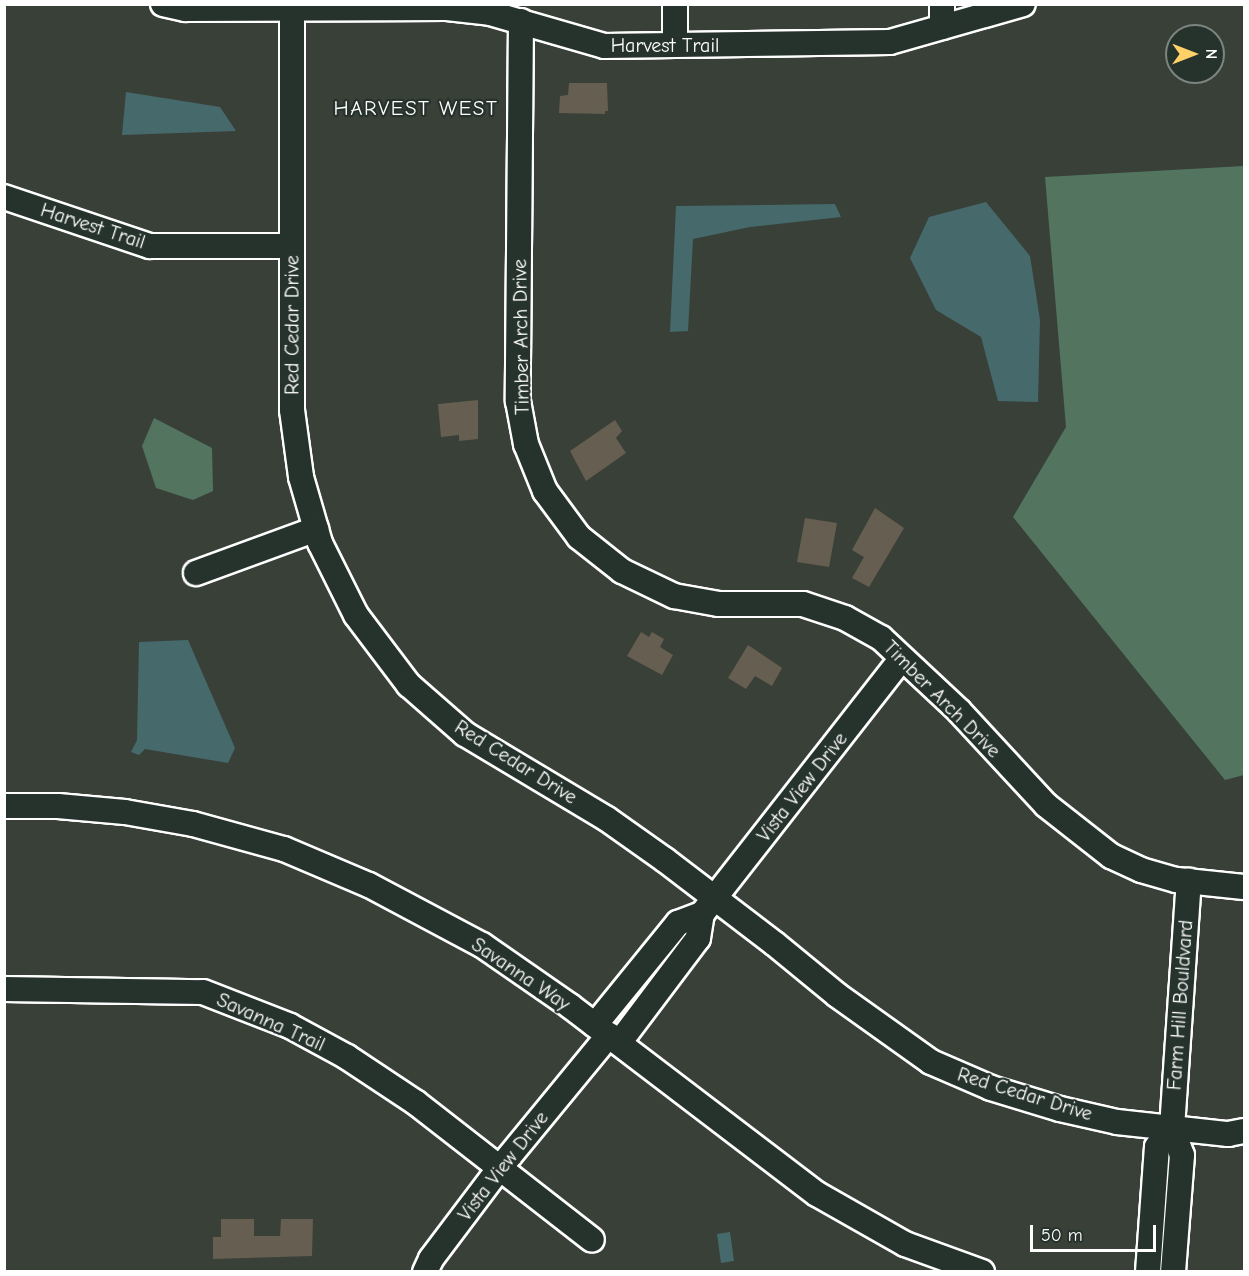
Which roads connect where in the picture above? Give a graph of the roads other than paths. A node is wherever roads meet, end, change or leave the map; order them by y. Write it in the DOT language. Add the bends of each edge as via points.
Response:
graph roads {
  1 [pos="163,4"];
  2 [pos="675,4"];
  3 [pos="1023,4"];
  4 [pos="292,10"];
  5 [pos="942,16"];
  6 [pos="521,21"];
  7 [pos="675,45"];
  8 [pos="4,196"];
  9 [pos="292,246"];
  10 [pos="316,529"];
  11 [pos="196,573"];
  12 [pos="901,659"];
  13 [pos="4,806"];
  14 [pos="1189,881"];
  15 [pos="1245,887"];
  16 [pos="709,905"];
  17 [pos="4,989"];
  18 [pos="608,1034"];
  19 [pos="1172,1128"];
  20 [pos="1245,1131"];
  21 [pos="498,1170"];
  22 [pos="592,1240"];
  23 [pos="425,1272"];
  24 [pos="982,1272"];
  25 [pos="1148,1272"];
  26 [pos="1173,1272"];
  1 -- 4 [label="street, Harvest Trail" via="185,9"];
  2 -- 7 [label="street"];
  3 -- 5 [label="street, Harvest Trail"];
  4 -- 6 [label="street, Harvest Trail" via="447,8"];
  4 -- 9 [label="street, Red Cedar Drive"];
  5 -- 7 [label="street, Harvest Trail" via="890,42"];
  6 -- 7 [label="street, Harvest Trail" via="604,46"];
  6 -- 12 [label="street, Timber Arch Drive" via="518,402 526,444 545,491 579,537 622,571 674,596 720,604 803,604 845,618 881,638"];
  8 -- 9 [label="street, Harvest Trail" via="150,246"];
  9 -- 10 [label="street, Red Cedar Drive" via="292,410 301,477"];
  10 -- 11 [label="street"];
  10 -- 16 [label="street, Red Cedar Drive" via="356,615 409,685 465,734 607,819"];
  12 -- 14 [label="street, Timber Arch Drive" via="958,711 1063,819 1128,865"];
  12 -- 16 [label="street, Vista View Drive"];
  13 -- 18 [label="street, Savanna Way" via="125,812 194,824 284,849 369,885 482,945"];
  14 -- 15 [label="street, Timber Arch Drive"];
  14 -- 19 [label="street, Farm Hill Bouldvard"];
  16 -- 18 [label="street, Vista View Drive" via="678,924"];
  16 -- 19 [label="street, Red Cedar Drive" via="912,1051 958,1075 1060,1109 1117,1122"];
  17 -- 21 [label="street, Savanna Trail" via="203,992 238,1004 347,1057 414,1102"];
  18 -- 21 [label="street, Vista View Drive"];
  18 -- 24 [label="street, Savanna Way" via="817,1194 905,1244"];
  19 -- 20 [label="street, Red Cedar Drive" via="1228,1134"];
  19 -- 25 [label="street, Farm Hill Bouldvard" via="1157,1147"];
  19 -- 26 [label="street, Farm Hill Bouldvard" via="1182,1155"];
  21 -- 22 [label="street, Savanna Trail"];
  21 -- 23 [label="street, Vista View Drive" via="431,1258"];
}
